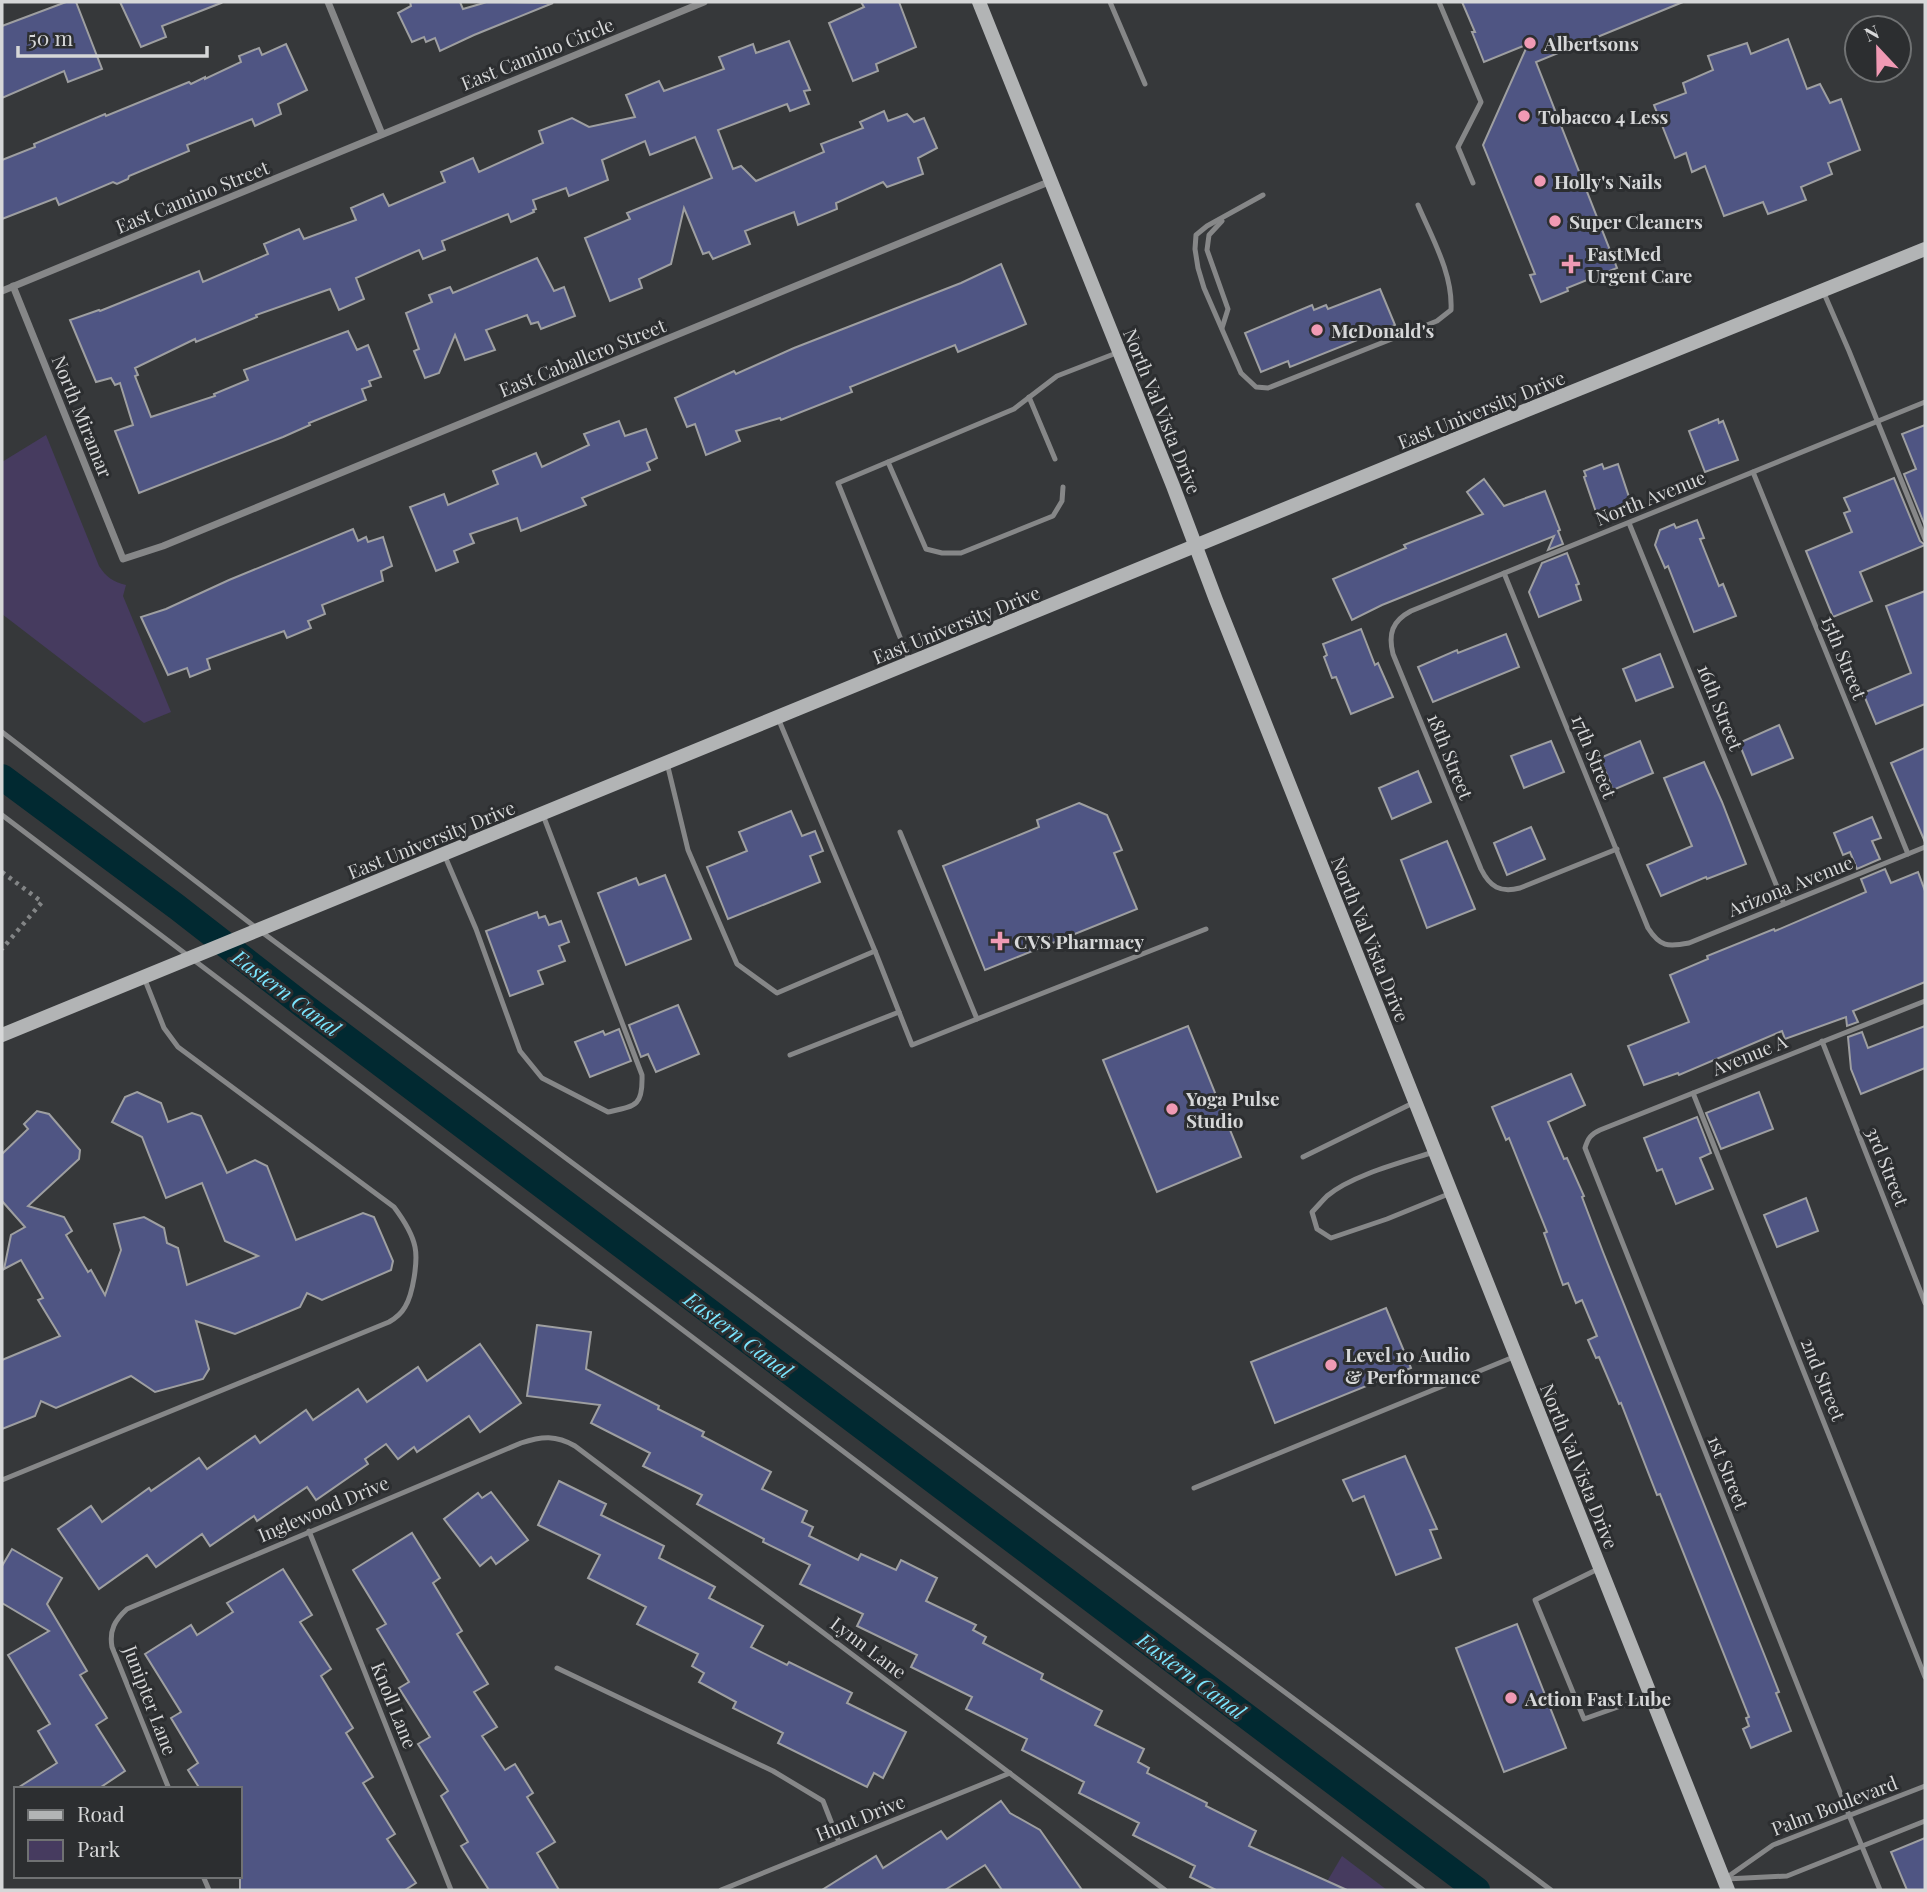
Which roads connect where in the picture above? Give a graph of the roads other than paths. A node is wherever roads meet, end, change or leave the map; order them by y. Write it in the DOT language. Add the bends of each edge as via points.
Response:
graph roads {
  1 [pos="328,2"];
  2 [pos="704,2"];
  3 [pos="979,2"];
  4 [pos="1110,2"];
  5 [pos="1439,2"];
  6 [pos="1145,84"];
  7 [pos="382,134"];
  8 [pos="1051,181"];
  9 [pos="1473,183"];
  10 [pos="1263,194"];
  11 [pos="1418,205"];
  12 [pos="1226,216"];
  13 [pos="1925,249"];
  14 [pos="13,286"];
  15 [pos="2,290"];
  16 [pos="1823,291"];
  17 [pos="1222,328"];
  18 [pos="1119,352"];
  19 [pos="1029,397"];
  20 [pos="1925,402"];
  21 [pos="1877,421"];
  22 [pos="1055,459"];
  23 [pos="888,462"];
  24 [pos="1753,472"];
  25 [pos="1063,487"];
  26 [pos="1629,523"];
  27 [pos="1925,539"];
  28 [pos="1196,546"];
  29 [pos="123,559"];
  30 [pos="1504,573"];
  31 [pos="1392,629"];
  32 [pos="911,662"];
  33 [pos="778,718"];
  34 [pos="2,732"];
  35 [pos="667,763"];
  36 [pos="543,814"];
  37 [pos="2,815"];
  38 [pos="900,832"];
  39 [pos="1925,846"];
  40 [pos="1617,849"];
  41 [pos="444,854"];
  42 [pos="1908,854"];
  43 [pos="1784,904"];
  44 [pos="1206,929"];
  45 [pos="256,931"];
  46 [pos="1664,945"];
  47 [pos="875,951"];
  48 [pos="194,957"];
  49 [pos="144,977"];
  50 [pos="1925,1001"];
  51 [pos="899,1012"];
  52 [pos="977,1019"];
  53 [pos="2,1035"];
  54 [pos="1822,1041"];
  55 [pos="790,1055"];
  56 [pos="1693,1093"];
  57 [pos="1415,1102"];
  58 [pos="1587,1140"];
  59 [pos="1435,1152"];
  60 [pos="1303,1157"];
  61 [pos="1451,1193"];
  62 [pos="1925,1303"];
  63 [pos="1516,1356"];
  64 [pos="550,1437"];
  65 [pos="2,1480"];
  66 [pos="1194,1488"];
  67 [pos="309,1531"];
  68 [pos="1600,1568"];
  69 [pos="115,1623"];
  70 [pos="557,1668"];
  71 [pos="1925,1677"];
  72 [pos="1650,1695"];
  73 [pos="1010,1773"];
  74 [pos="1925,1786"];
  75 [pos="168,1787"];
  76 [pos="1849,1815"];
  77 [pos="1925,1821"];
  78 [pos="839,1842"];
  79 [pos="1861,1847"];
  80 [pos="1725,1885"];
  81 [pos="451,1890"];
  82 [pos="721,1890"];
  83 [pos="1165,1890"];
  84 [pos="1423,1890"];
  85 [pos="1550,1890"];
  86 [pos="1880,1890"];
  1 -- 7 [label="street"];
  2 -- 7 [label="street, East Camino Circle"];
  3 -- 8 [label="main road, North Val Vista Drive"];
  4 -- 6 [label="lane"];
  5 -- 9 [label="lane" via="1481,102 1458,147"];
  7 -- 14 [label="street, East Camino Street"];
  8 -- 18 [label="main road, North Val Vista Drive"];
  8 -- 29 [label="street, East Caballero Street"];
  10 -- 12 [label="lane"];
  11 -- 17 [label="lane" via="1452,297 1451,310 1437,321 1268,388 1255,387 1241,373"];
  12 -- 17 [label="lane" via="1209,235 1207,250 1228,309"];
  12 -- 17 [label="lane" via="1196,235 1195,249 1204,288"];
  13 -- 16 [label="main road, East University Drive"];
  14 -- 15 [label="street"];
  14 -- 29 [label="street, North Miramar"];
  16 -- 21 [label="lane"];
  16 -- 28 [label="main road, East University Drive"];
  18 -- 19 [label="lane" via="1058,376"];
  18 -- 28 [label="main road, North Val Vista Drive"];
  19 -- 22 [label="lane"];
  19 -- 23 [label="lane" via="1014,408"];
  20 -- 21 [label="lane, North Avenue"];
  21 -- 24 [label="lane, North Avenue"];
  21 -- 27 [label="lane"];
  23 -- 25 [label="lane" via="926,549 942,553 961,553 1053,516 1062,501"];
  23 -- 32 [label="lane" via="838,483"];
  24 -- 26 [label="lane, North Avenue"];
  24 -- 42 [label="lane, 15th Street"];
  26 -- 30 [label="lane, North Avenue"];
  26 -- 43 [label="lane, 16th Street"];
  28 -- 32 [label="main road, East University Drive"];
  28 -- 57 [label="main road, North Val Vista Drive"];
  30 -- 31 [label="lane, North Avenue" via="1411,611"];
  30 -- 40 [label="lane, 17th Street"];
  31 -- 40 [label="lane, 18th Street" via="1393,654 1490,885 1504,890 1520,888"];
  32 -- 33 [label="main road, East University Drive"];
  33 -- 35 [label="main road, East University Drive"];
  33 -- 47 [label="lane"];
  34 -- 45 [label="lane"];
  35 -- 36 [label="main road, East University Drive"];
  35 -- 47 [label="lane" via="688,850 737,964 776,993"];
  36 -- 41 [label="main road, East University Drive"];
  36 -- 41 [label="lane" via="642,1075 640,1099 629,1107 608,1112 542,1077 520,1051"];
  37 -- 48 [label="lane"];
  38 -- 52 [label="lane"];
  39 -- 42 [label="lane, Arizona Avenue"];
  40 -- 46 [label="lane, 17th Street" via="1648,928"];
  41 -- 45 [label="main road, East University Drive"];
  42 -- 43 [label="lane, Arizona Avenue"];
  43 -- 46 [label="lane, Arizona Avenue" via="1689,943"];
  44 -- 52 [label="lane"];
  45 -- 48 [label="main road, East University Drive"];
  45 -- 85 [label="lane"];
  47 -- 51 [label="lane"];
  48 -- 49 [label="main road, East University Drive"];
  48 -- 84 [label="lane"];
  49 -- 53 [label="main road, East University Drive"];
  49 -- 65 [label="lane" via="164,1028 178,1047 394,1207 415,1245 411,1293 407,1306 389,1322"];
  50 -- 54 [label="lane, Avenue A"];
  51 -- 52 [label="lane" via="912,1045"];
  51 -- 55 [label="lane"];
  54 -- 56 [label="lane, Avenue A"];
  54 -- 62 [label="lane, 3rd Street"];
  56 -- 58 [label="lane, Avenue A" via="1601,1129"];
  56 -- 71 [label="lane, 2nd Street"];
  57 -- 59 [label="main road, North Val Vista Drive"];
  57 -- 60 [label="lane"];
  58 -- 76 [label="lane, 1st Street" via="1587,1156"];
  59 -- 61 [label="main road, North Val Vista Drive"];
  59 -- 61 [label="lane" via="1360,1178 1328,1195 1312,1212 1317,1229 1331,1238"];
  61 -- 63 [label="main road, North Val Vista Drive"];
  63 -- 66 [label="lane"];
  63 -- 68 [label="main road, North Val Vista Drive"];
  64 -- 67 [label="lane, Inglewood Drive" via="521,1443"];
  64 -- 73 [label="lane, Lynn Lane" via="575,1446"];
  67 -- 69 [label="lane, Inglewood Drive" via="135,1605"];
  67 -- 81 [label="lane, Knoll Lane"];
  68 -- 72 [label="main road, North Val Vista Drive"];
  68 -- 72 [label="lane" via="1535,1600 1584,1719"];
  69 -- 75 [label="lane, Junipter Lane" via="113,1647"];
  70 -- 78 [label="lane" via="773,1771 823,1801"];
  72 -- 80 [label="main road, North Val Vista Drive"];
  73 -- 78 [label="lane, Hunt Drive"];
  73 -- 83 [label="lane, Lynn Lane"];
  74 -- 76 [label="lane, Palm Boulevard"];
  76 -- 79 [label="lane, 1st Street"];
  76 -- 80 [label="lane, Palm Boulevard" via="1773,1845"];
  77 -- 79 [label="lane"];
  78 -- 82 [label="lane, Hunt Drive"];
  79 -- 80 [label="lane" via="1787,1876"];
  79 -- 86 [label="lane, 1st Street"];
}
